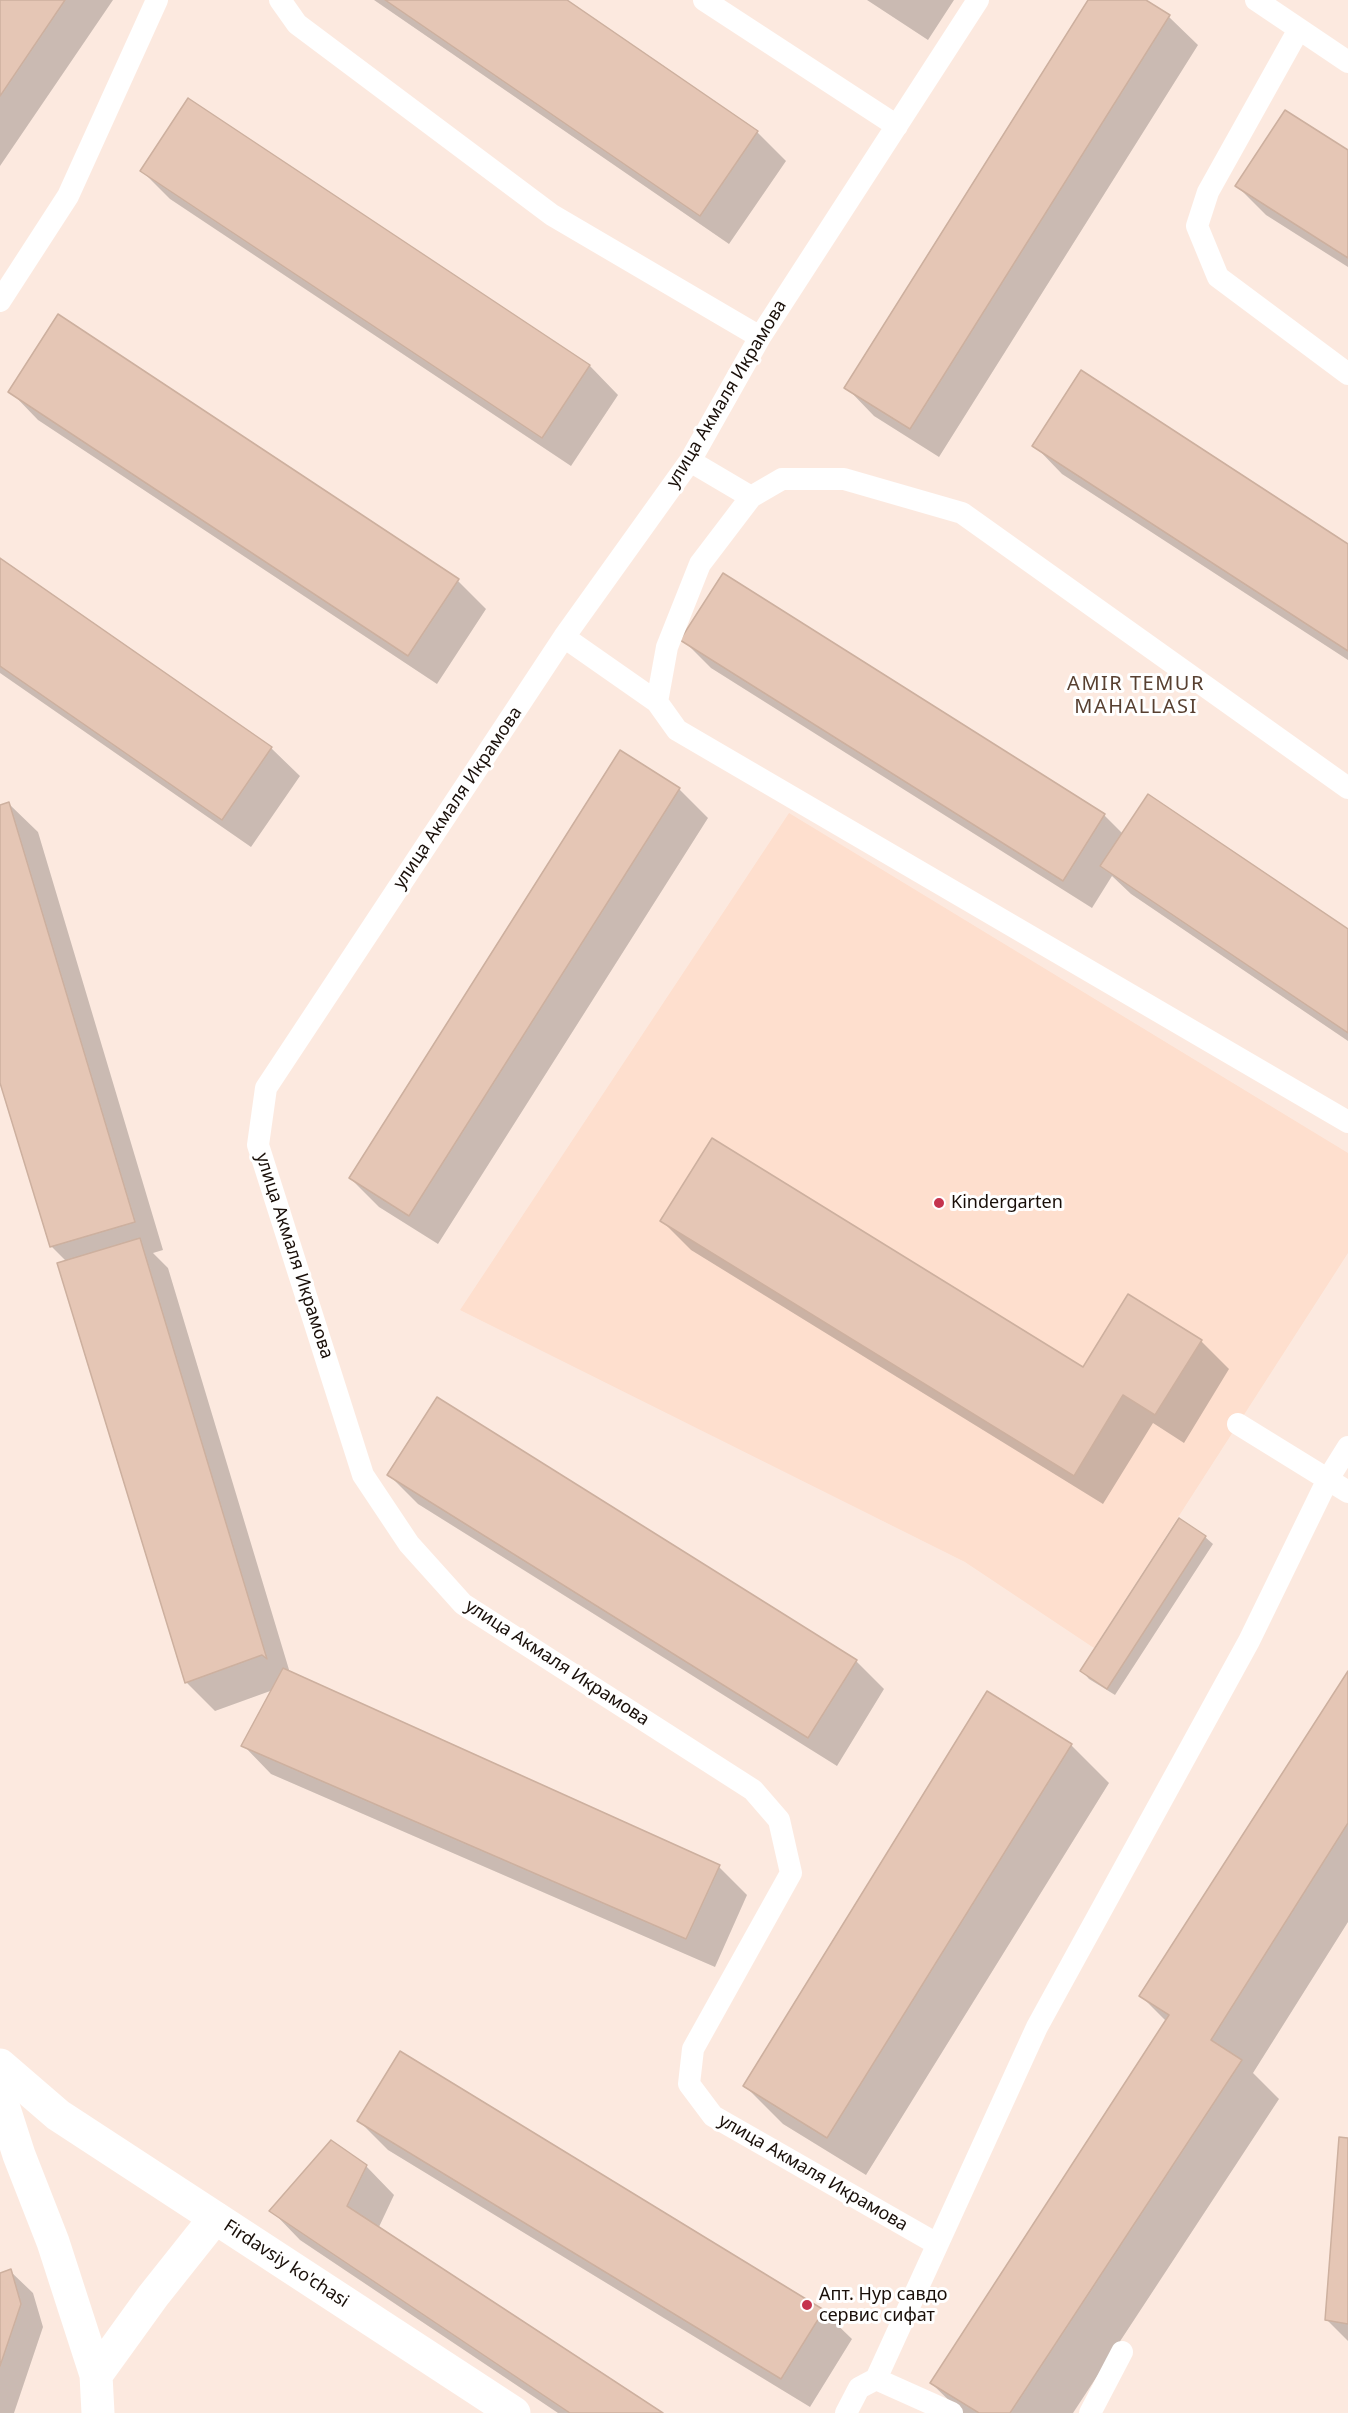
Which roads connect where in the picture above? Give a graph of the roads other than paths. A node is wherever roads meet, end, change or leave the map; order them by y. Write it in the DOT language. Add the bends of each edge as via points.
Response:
graph roads {
  1 [pos="157,0"];
  2 [pos="280,0"];
  3 [pos="704,0"];
  4 [pos="978,0"];
  5 [pos="1256,0"];
  6 [pos="1299,28"];
  7 [pos="1348,62"];
  8 [pos="897,126"];
  9 [pos="0,301"];
  10 [pos="760,337"];
  11 [pos="1348,374"];
  12 [pos="690,461"];
  13 [pos="751,497"];
  14 [pos="564,636"];
  15 [pos="657,702"];
  16 [pos="1348,788"];
  17 [pos="1348,1122"];
  18 [pos="1238,1424"];
  19 [pos="1348,1447"];
  20 [pos="1328,1479"];
  21 [pos="1348,1492"];
  22 [pos="0,2065"];
  23 [pos="0,2096"];
  24 [pos="215,2218"];
  25 [pos="937,2244"];
  26 [pos="1122,2352"];
  27 [pos="96,2375"];
  28 [pos="876,2379"];
  29 [pos="98,2413"];
  30 [pos="514,2413"];
  31 [pos="846,2413"];
  32 [pos="952,2413"];
  33 [pos="1090,2413"];
  1 -- 9 [label="lane" via="68,196"];
  2 -- 10 [label="lane" via="297,24 552,214"];
  3 -- 8 [label="lane"];
  4 -- 8 [label="lane, улица Акмаля Икрамова"];
  5 -- 6 [label="lane"];
  6 -- 7 [label="lane"];
  6 -- 11 [label="lane" via="1208,192 1197,226 1218,277"];
  8 -- 10 [label="lane, улица Акмаля Икрамова"];
  10 -- 12 [label="lane, улица Акмаля Икрамова"];
  12 -- 13 [label="lane"];
  12 -- 14 [label="lane, улица Акмаля Икрамова"];
  13 -- 15 [label="lane" via="700,564 667,647"];
  13 -- 16 [label="lane" via="782,479 844,479 962,513"];
  14 -- 15 [label="lane"];
  14 -- 25 [label="lane, улица Акмаля Икрамова" via="266,1088 258,1145 363,1475 409,1545 463,1604 753,1790 779,1820 791,1873 693,2049 689,2084 713,2116"];
  15 -- 17 [label="lane" via="677,730"];
  18 -- 20 [label="lane"];
  19 -- 20 [label="lane"];
  20 -- 21 [label="lane"];
  20 -- 25 [label="lane" via="1249,1641 1037,2026"];
  22 -- 24 [label="main road, Firdavsiy ko'chasi" via="58,2115"];
  23 -- 27 [label="main road"];
  24 -- 27 [label="main road"];
  24 -- 30 [label="main road, Firdavsiy ko'chasi"];
  25 -- 28 [label="lane"];
  26 -- 33 [label="lane"];
  27 -- 29 [label="main road"];
  28 -- 31 [label="lane" via="859,2388"];
  28 -- 32 [label="lane"];
}
